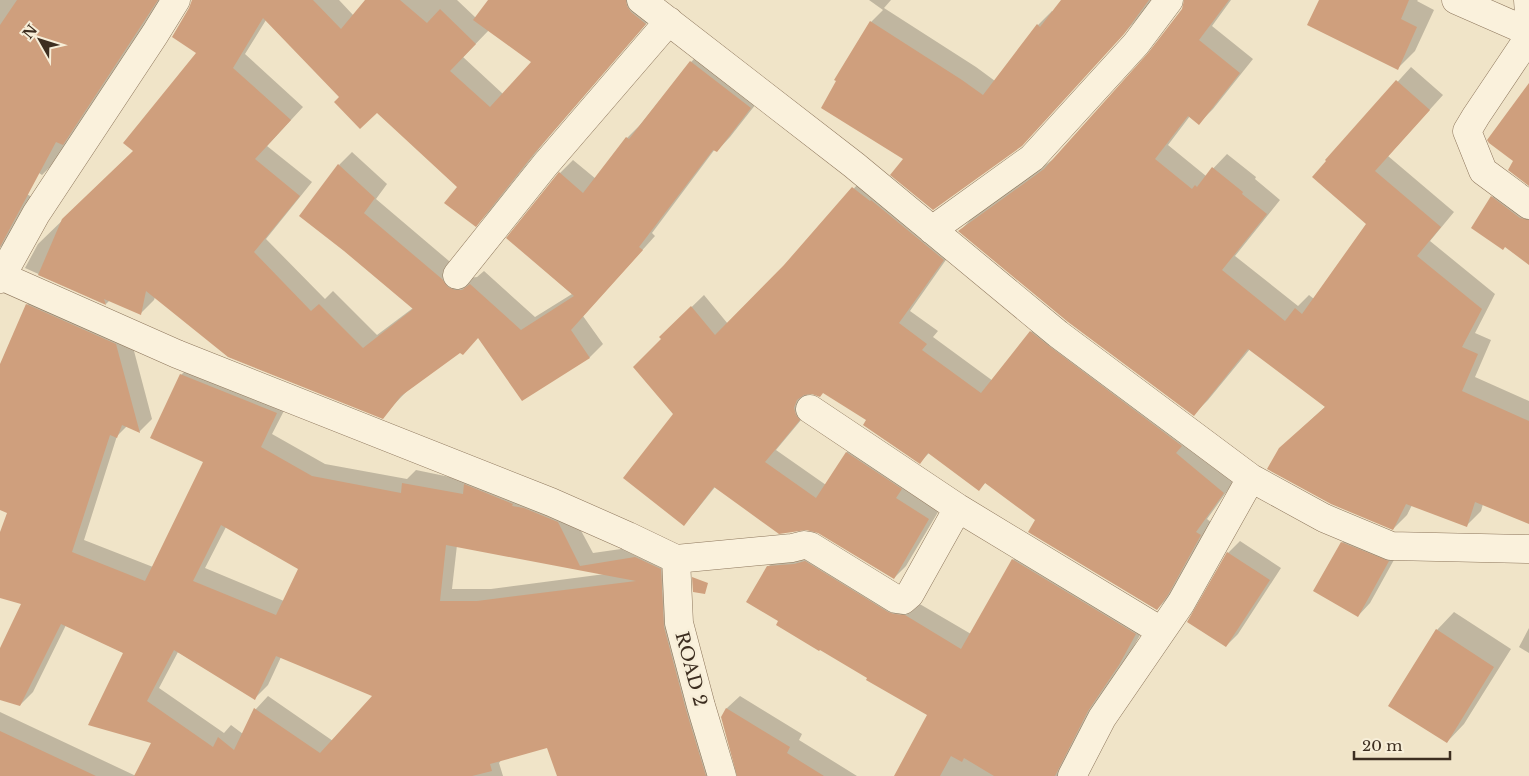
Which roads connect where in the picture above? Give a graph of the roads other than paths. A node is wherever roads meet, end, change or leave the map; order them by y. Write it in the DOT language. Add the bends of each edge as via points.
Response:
graph roads {
  1 [pos="176,0"];
  2 [pos="641,0"];
  3 [pos="1168,0"];
  4 [pos="1456,0"];
  5 [pos="1528,0"];
  6 [pos="1529,14"];
  7 [pos="669,22"];
  8 [pos="1529,32"];
  9 [pos="1529,37"];
  10 [pos="1529,205"];
  11 [pos="932,230"];
  12 [pos="457,275"];
  13 [pos="0,277"];
  14 [pos="810,409"];
  15 [pos="1251,478"];
  16 [pos="958,508"];
  17 [pos="1529,549"];
  18 [pos="676,559"];
  19 [pos="1161,631"];
  20 [pos="722,776"];
  21 [pos="1072,776"];
  1 -- 13 [label="street" via="36,214"];
  2 -- 7 [label="street"];
  3 -- 11 [label="street" via="1136,44 1032,158"];
  4 -- 8 [label="street"];
  5 -- 6 [label="street"];
  7 -- 11 [label="street" via="854,165"];
  7 -- 12 [label="street" via="545,165"];
  9 -- 10 [label="street" via="1467,131 1483,171"];
  11 -- 15 [label="street" via="1058,334"];
  13 -- 18 [label="street" via="178,354 550,502"];
  14 -- 16 [label="street"];
  15 -- 17 [label="street" via="1324,518 1391,546"];
  15 -- 19 [label="street" via="1182,603"];
  16 -- 18 [label="street" via="910,594 903,600 896,599 810,546"];
  16 -- 19 [label="street"];
  18 -- 20 [label="street, ROAD 2" via="679,622"];
  19 -- 21 [label="street" via="1102,718"];
}
